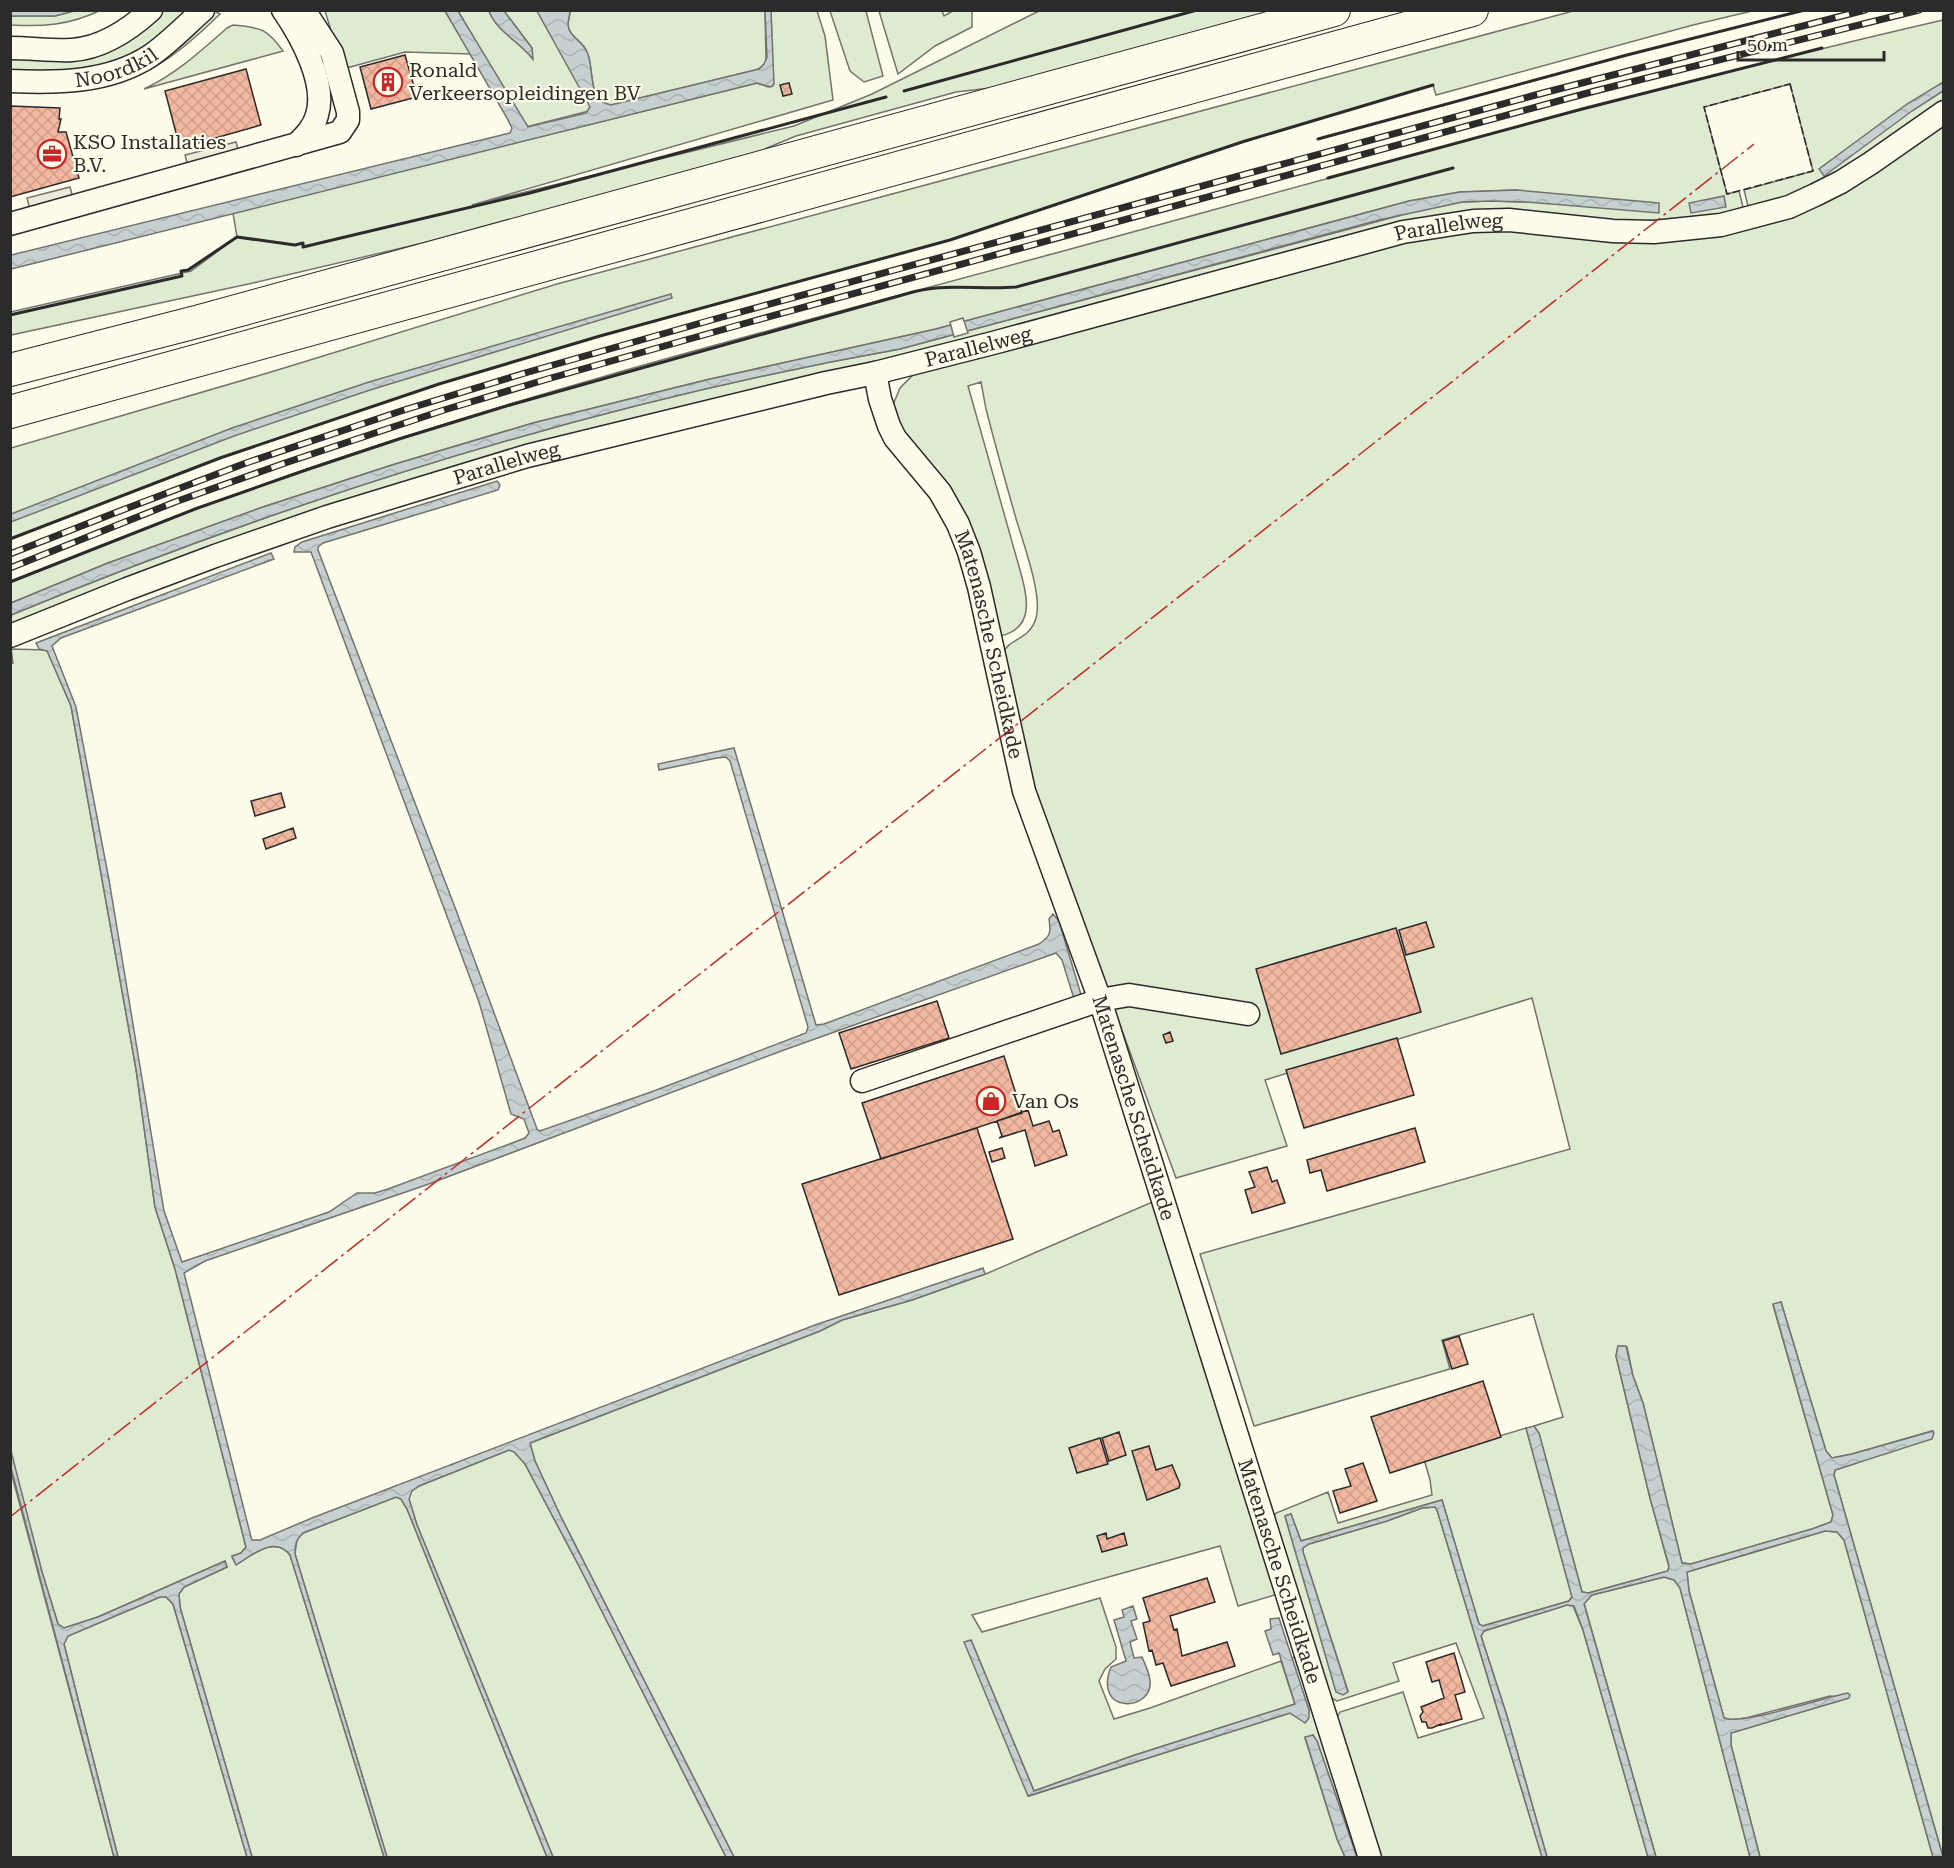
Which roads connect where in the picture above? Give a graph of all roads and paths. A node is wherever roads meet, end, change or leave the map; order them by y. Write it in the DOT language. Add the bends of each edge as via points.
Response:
graph roads {
  1 [pos="151,10"];
  2 [pos="203,10"];
  3 [pos="284,10"];
  4 [pos="304,10"];
  5 [pos="1334,10"];
  6 [pos="1472,10"];
  7 [pos="10,48"];
  8 [pos="326,77"];
  9 [pos="10,81"];
  10 [pos="1944,112"];
  11 [pos="296,145"];
  12 [pos="10,224"];
  13 [pos="10,370"];
  14 [pos="875,373"];
  15 [pos="10,412"];
  16 [pos="10,636"];
  17 [pos="1100,1000"];
  18 [pos="1248,1014"];
  19 [pos="862,1081"];
  20 [pos="1370,1857"];
  1 -- 7 [label="street, Noordkil" via="109,40 73,50"];
  2 -- 9 [label="street, Noordkil" via="152,54 125,69 86,79"];
  3 -- 8 [label="street"];
  4 -- 8 [label="street" via="332,53"];
  5 -- 13 [label="highway"];
  6 -- 15 [label="highway"];
  8 -- 11 [label="street" via="311,130"];
  8 -- 11 [label="street" via="348,112 345,127 333,135"];
  10 -- 14 [label="street, Parallelweg" via="1841,182 1789,207 1756,217 1654,232 1509,220 1446,224"];
  11 -- 12 [label="street"];
  14 -- 16 [label="street, Parallelweg" via="516,459 226,552"];
  14 -- 17 [label="street, Matenasche Scheidkade" via="879,399 895,438 940,492 969,552 1024,791"];
  17 -- 18 [label="street" via="1129,995"];
  17 -- 19 [label="street"];
  17 -- 20 [label="street, Matenasche Scheidkade"];
}
